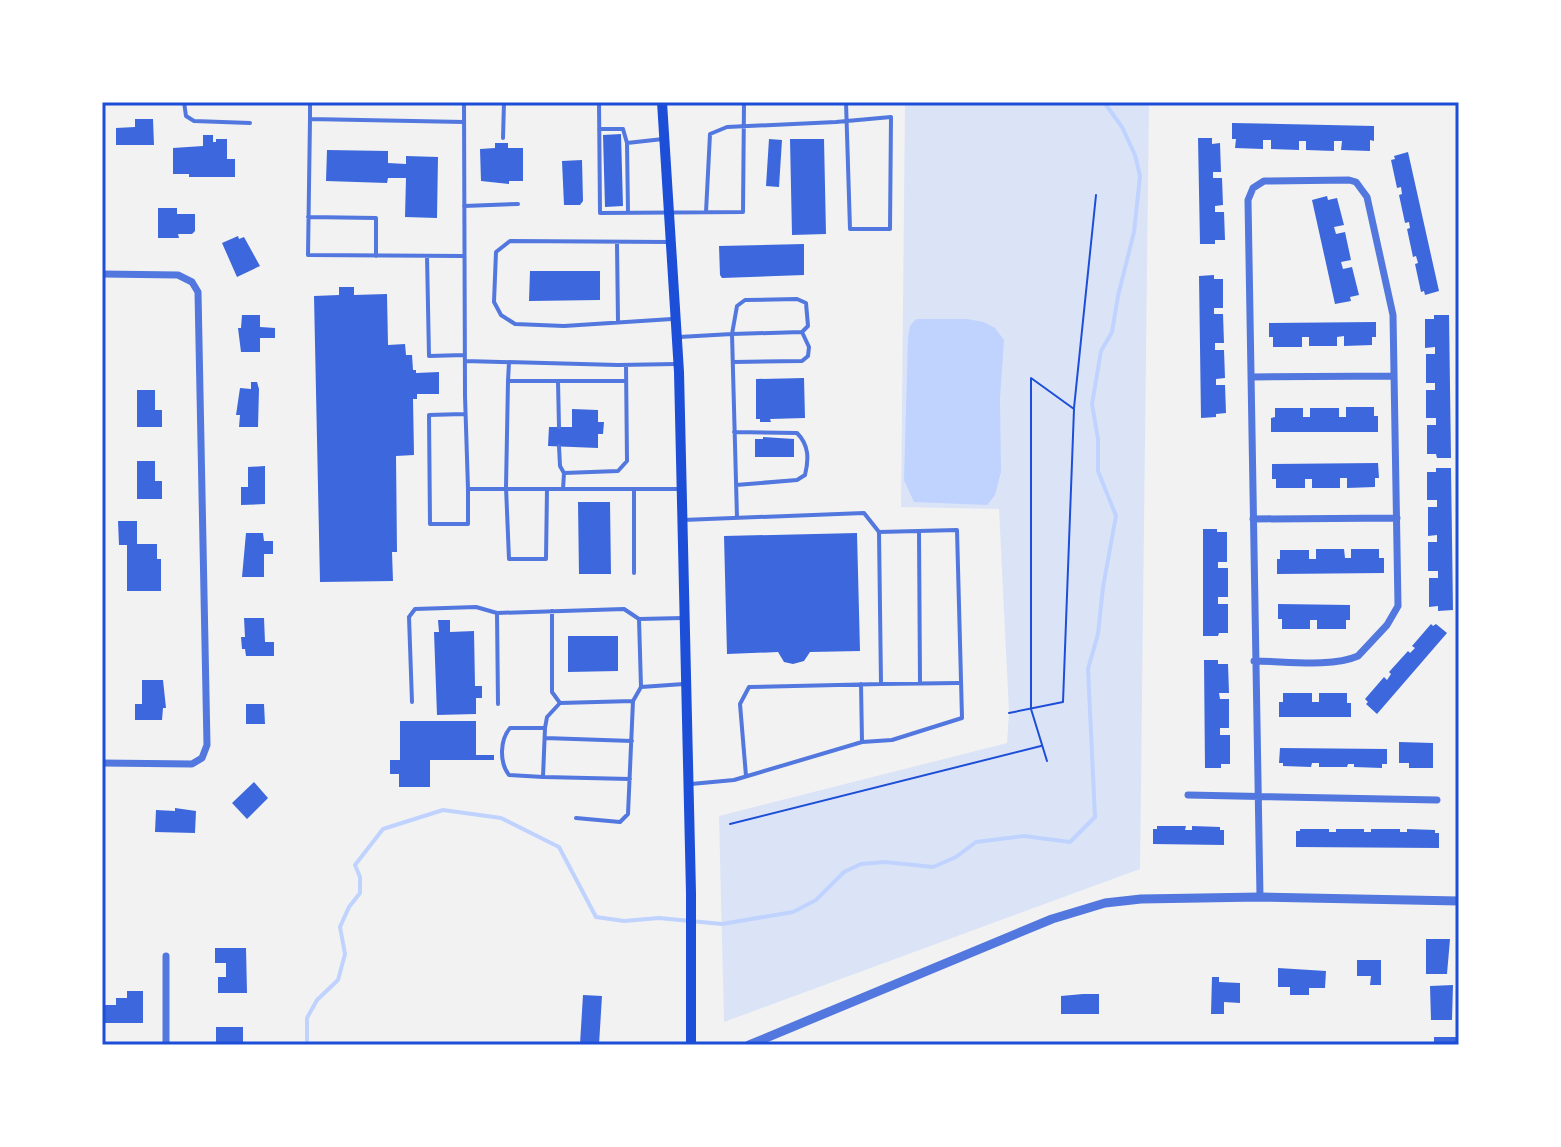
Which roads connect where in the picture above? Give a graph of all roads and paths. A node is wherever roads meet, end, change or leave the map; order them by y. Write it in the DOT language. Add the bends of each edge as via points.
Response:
graph roads {
  1 [pos="184,102"];
  2 [pos="310,102"];
  3 [pos="464,102"];
  4 [pos="504,102"];
  5 [pos="599,102"];
  6 [pos="662,102"];
  7 [pos="744,102"];
  8 [pos="846,102"];
  9 [pos="310,119"];
  10 [pos="847,120"];
  11 [pos="464,122"];
  12 [pos="250,123"];
  13 [pos="744,127"];
  14 [pos="599,129"];
  15 [pos="503,138"];
  16 [pos="663,139"];
  17 [pos="627,143"];
  18 [pos="1096,195"];
  19 [pos="518,204"];
  20 [pos="464,206"];
  21 [pos="668,212"];
  22 [pos="706,212"];
  23 [pos="628,213"];
  24 [pos="308,217"];
  25 [pos="670,242"];
  26 [pos="616,243"];
  27 [pos="376,256"];
  28 [pos="427,256"];
  29 [pos="464,256"];
  30 [pos="102,274"];
  31 [pos="675,319"];
  32 [pos="618,321"];
  33 [pos="802,332"];
  34 [pos="732,334"];
  35 [pos="676,337"];
  36 [pos="464,358"];
  37 [pos="509,362"];
  38 [pos="733,362"];
  39 [pos="678,364"];
  40 [pos="626,365"];
  41 [pos="1394,376"];
  42 [pos="1251,377"];
  43 [pos="508,381"];
  44 [pos="558,381"];
  45 [pos="626,381"];
  46 [pos="1074,409"];
  47 [pos="465,414"];
  48 [pos="559,427"];
  49 [pos="734,432"];
  50 [pos="559,446"];
  51 [pos="564,473"];
  52 [pos="736,485"];
  53 [pos="506,487"];
  54 [pos="468,489"];
  55 [pos="547,489"];
  56 [pos="563,489"];
  57 [pos="634,489"];
  58 [pos="682,489"];
  59 [pos="737,518"];
  60 [pos="1397,518"];
  61 [pos="1253,519"];
  62 [pos="683,520"];
  63 [pos="919,531"];
  64 [pos="879,532"];
  65 [pos="634,573"];
  66 [pos="552,611"];
  67 [pos="497,613"];
  68 [pos="685,618"];
  69 [pos="639,619"];
  70 [pos="1254,661"];
  71 [pos="920,683"];
  72 [pos="960,683"];
  73 [pos="687,684"];
  74 [pos="861,684"];
  75 [pos="881,684"];
  76 [pos="641,687"];
  77 [pos="633,701"];
  78 [pos="412,702"];
  79 [pos="560,703"];
  80 [pos="498,704"];
  81 [pos="1031,709"];
  82 [pos="1009,713"];
  83 [pos="545,728"];
  84 [pos="545,738"];
  85 [pos="632,741"];
  86 [pos="862,742"];
  87 [pos="1042,745"];
  88 [pos="1047,761"];
  89 [pos="102,763"];
  90 [pos="746,776"];
  91 [pos="543,777"];
  92 [pos="630,779"];
  93 [pos="689,784"];
  94 [pos="1188,795"];
  95 [pos="1256,796"];
  96 [pos="1437,800"];
  97 [pos="576,818"];
  98 [pos="730,824"];
  99 [pos="1260,897"];
  100 [pos="1459,901"];
  101 [pos="166,956"];
  102 [pos="774,1035"];
  103 [pos="166,1045"];
  104 [pos="691,1045"];
  105 [pos="749,1045"];
  106 [pos="778,1045"];
  1 -- 12 [label="lane" via="186,116 194,121"];
  2 -- 9 [label="lane"];
  3 -- 11 [label="lane"];
  4 -- 15 [label="lane"];
  5 -- 14 [label="lane"];
  6 -- 16 [label="main road"];
  7 -- 13 [label="lane"];
  8 -- 10 [label="lane"];
  9 -- 11 [label="lane"];
  9 -- 24 [label="lane"];
  10 -- 10 [label="lane" via="850,229 890,229 891,117"];
  10 -- 13 [label="lane"];
  11 -- 20 [label="lane"];
  13 -- 22 [label="lane" via="710,134"];
  13 -- 22 [label="lane" via="743,212"];
  14 -- 17 [label="lane" via="623,129"];
  14 -- 23 [label="lane" via="598,211"];
  16 -- 17 [label="lane"];
  16 -- 21 [label="main road"];
  17 -- 23 [label="lane"];
  18 -- 46 [label="path"];
  19 -- 20 [label="lane"];
  20 -- 29 [label="lane"];
  21 -- 22 [label="lane"];
  21 -- 23 [label="lane"];
  21 -- 25 [label="main road"];
  24 -- 27 [label="lane" via="308,255"];
  24 -- 27 [label="lane" via="376,218"];
  25 -- 26 [label="lane"];
  25 -- 31 [label="main road"];
  26 -- 32 [label="lane"];
  26 -- 32 [label="lane" via="510,241 496,252 494,302 515,324"];
  27 -- 28 [label="lane"];
  28 -- 29 [label="lane"];
  28 -- 36 [label="lane" via="429,356"];
  29 -- 36 [label="lane"];
  30 -- 89 [label="street" via="178,275 198,292 207,745 202,758 192,764"];
  31 -- 32 [label="lane"];
  31 -- 35 [label="main road"];
  33 -- 34 [label="lane"];
  33 -- 34 [label="lane" via="808,326 806,303 745,300 737,306"];
  33 -- 38 [label="lane" via="809,347 802,361"];
  34 -- 35 [label="lane"];
  34 -- 38 [label="lane"];
  35 -- 39 [label="main road"];
  36 -- 37 [label="lane"];
  36 -- 47 [label="lane"];
  37 -- 40 [label="lane"];
  37 -- 43 [label="lane"];
  38 -- 49 [label="lane"];
  39 -- 40 [label="lane"];
  39 -- 58 [label="main road"];
  40 -- 45 [label="lane"];
  41 -- 42 [label="street"];
  41 -- 42 [label="street" via="1392,304 1370,206 1356,182 1337,180 1270,181 1253,188 1248,200"];
  41 -- 60 [label="street"];
  42 -- 61 [label="street"];
  43 -- 44 [label="lane"];
  43 -- 53 [label="lane"];
  44 -- 45 [label="lane"];
  44 -- 48 [label="lane"];
  45 -- 51 [label="lane" via="627,461 618,471"];
  46 -- 81 [label="path" via="1063,702"];
  46 -- 81 [label="path" via="1031,378"];
  47 -- 54 [label="lane"];
  47 -- 54 [label="lane" via="429,415 430,524 468,524"];
  49 -- 52 [label="lane"];
  49 -- 52 [label="lane" via="797,433 808,465 797,480"];
  50 -- 51 [label="lane"];
  51 -- 56 [label="lane"];
  52 -- 59 [label="lane"];
  53 -- 54 [label="lane"];
  53 -- 55 [label="lane"];
  53 -- 55 [label="lane" via="509,559 546,559"];
  55 -- 56 [label="lane"];
  56 -- 57 [label="lane"];
  57 -- 58 [label="lane"];
  57 -- 65 [label="lane"];
  58 -- 62 [label="main road"];
  59 -- 62 [label="lane"];
  59 -- 64 [label="lane" via="864,513"];
  60 -- 61 [label="street"];
  60 -- 70 [label="street" via="1398,606 1358,656 1345,661"];
  61 -- 70 [label="street"];
  62 -- 68 [label="main road"];
  63 -- 64 [label="lane"];
  63 -- 71 [label="lane"];
  63 -- 72 [label="lane" via="957,530"];
  64 -- 75 [label="lane"];
  66 -- 67 [label="lane"];
  66 -- 69 [label="lane" via="624,609"];
  66 -- 79 [label="lane" via="552,692"];
  67 -- 78 [label="lane" via="476,607 415,609 409,617"];
  67 -- 80 [label="lane"];
  68 -- 69 [label="lane"];
  68 -- 73 [label="main road"];
  69 -- 76 [label="lane"];
  70 -- 95 [label="street"];
  71 -- 72 [label="lane"];
  71 -- 75 [label="lane"];
  72 -- 86 [label="lane" via="962,718 892,740"];
  73 -- 76 [label="lane"];
  73 -- 93 [label="main road"];
  74 -- 75 [label="lane"];
  74 -- 86 [label="lane"];
  74 -- 90 [label="lane" via="749,687 740,704"];
  76 -- 77 [label="lane"];
  77 -- 79 [label="lane"];
  77 -- 85 [label="lane"];
  79 -- 83 [label="lane"];
  81 -- 82 [label="path"];
  81 -- 87 [label="path"];
  83 -- 84 [label="lane"];
  83 -- 91 [label="lane" via="510,728 503,737 503,767 509,775"];
  84 -- 85 [label="lane"];
  84 -- 91 [label="lane"];
  85 -- 92 [label="lane"];
  86 -- 90 [label="lane"];
  87 -- 88 [label="path"];
  87 -- 98 [label="path"];
  90 -- 93 [label="lane"];
  91 -- 92 [label="lane"];
  92 -- 97 [label="lane" via="628,814 620,822"];
  93 -- 104 [label="main road"];
  94 -- 95 [label="street"];
  95 -- 96 [label="street"];
  95 -- 99 [label="street"];
  99 -- 100 [label="street"];
  99 -- 102 [label="street" via="1141,899 1081,909"];
  101 -- 103 [label="street"];
  102 -- 105 [label="street"];
  102 -- 106 [label="lane"];
}
